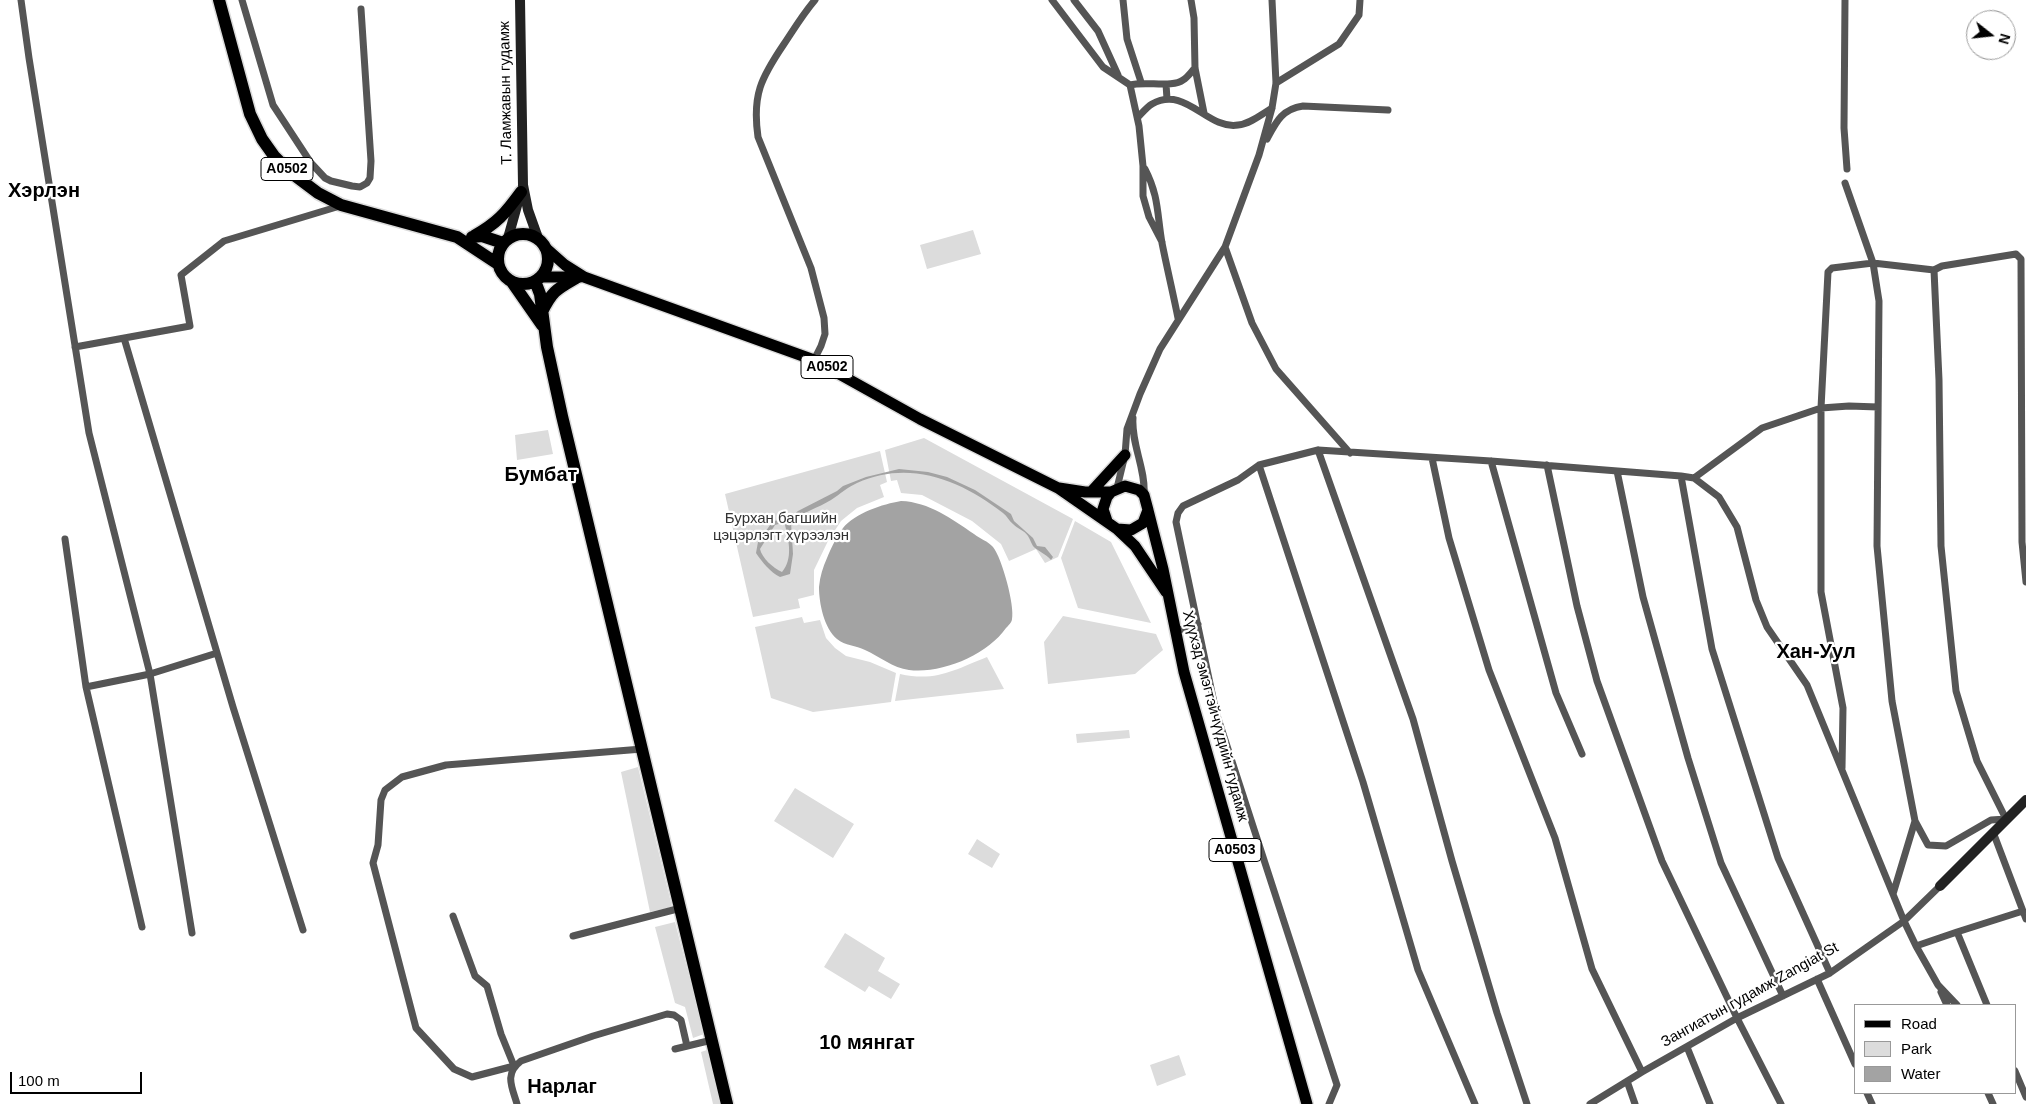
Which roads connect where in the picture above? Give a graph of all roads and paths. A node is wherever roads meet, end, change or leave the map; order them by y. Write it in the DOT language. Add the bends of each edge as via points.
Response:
graph roads {
  1 [pos="21,0"];
  2 [pos="219,0"];
  3 [pos="242,0"];
  4 [pos="520,0"];
  5 [pos="815,0"];
  6 [pos="1052,0"];
  7 [pos="1074,0"];
  8 [pos="1122,0"];
  9 [pos="1191,0"];
  10 [pos="1272,0"];
  11 [pos="1360,0"];
  12 [pos="1845,0"];
  13 [pos="361,9"];
  14 [pos="1195,68"];
  15 [pos="1118,76"];
  16 [pos="1141,82"];
  17 [pos="1276,83"];
  18 [pos="1166,84"];
  19 [pos="1130,85"];
  20 [pos="1167,99"];
  21 [pos="1272,108"];
  22 [pos="1388,110"];
  23 [pos="1204,113"];
  24 [pos="1138,117"];
  25 [pos="1259,155"];
  26 [pos="1143,166"];
  27 [pos="1847,169"];
  28 [pos="1845,183"];
  29 [pos="522,189"];
  30 [pos="341,205"];
  31 [pos="474,236"];
  32 [pos="457,238"];
  33 [pos="538,238"];
  34 [pos="506,240"];
  35 [pos="1162,242"];
  36 [pos="1225,246"];
  37 [pos="547,249"];
  38 [pos="1874,263"];
  39 [pos="498,264"];
  40 [pos="1934,270"];
  41 [pos="580,277"];
  42 [pos="538,279"];
  43 [pos="512,282"];
  44 [pos="542,312"];
  45 [pos="1178,318"];
  46 [pos="544,329"];
  47 [pos="124,338"];
  48 [pos="75,347"];
  49 [pos="814,360"];
  50 [pos="1878,407"];
  51 [pos="1135,408"];
  52 [pos="1821,408"];
  53 [pos="1318,450"];
  54 [pos="1350,453"];
  55 [pos="1125,454"];
  56 [pos="1432,458"];
  57 [pos="1491,461"];
  58 [pos="1259,465"];
  59 [pos="1547,465"];
  60 [pos="1617,471"];
  61 [pos="1681,476"];
  62 [pos="1694,478"];
  63 [pos="1058,488"];
  64 [pos="1114,490"];
  65 [pos="1091,492"];
  66 [pos="1144,495"];
  67 [pos="1148,510"];
  68 [pos="1112,525"];
  69 [pos="65,539"];
  70 [pos="2026,582"];
  71 [pos="1168,595"];
  72 [pos="1198,624"];
  73 [pos="1176,631"];
  74 [pos="217,653"];
  75 [pos="150,674"];
  76 [pos="86,687"];
  77 [pos="642,749"];
  78 [pos="1582,754"];
  79 [pos="1842,771"];
  80 [pos="2026,800"];
  81 [pos="2006,819"];
  82 [pos="1915,821"];
  83 [pos="1993,832"];
  84 [pos="1940,886"];
  85 [pos="1893,895"];
  86 [pos="681,908"];
  87 [pos="2023,911"];
  88 [pos="453,916"];
  89 [pos="2026,919"];
  90 [pos="1904,921"];
  91 [pos="142,927"];
  92 [pos="303,930"];
  93 [pos="1957,932"];
  94 [pos="192,933"];
  95 [pos="573,936"];
  96 [pos="1916,946"];
  97 [pos="1830,973"];
  98 [pos="1817,979"];
  99 [pos="1938,985"];
  100 [pos="1783,996"];
  101 [pos="1947,1004"];
  102 [pos="1956,1004"];
  103 [pos="1987,1004"];
  104 [pos="1737,1018"];
  105 [pos="712,1040"];
  106 [pos="686,1046"];
  107 [pos="1686,1047"];
  108 [pos="675,1049"];
  109 [pos="1854,1062"];
  110 [pos="514,1066"];
  111 [pos="1642,1072"];
  112 [pos="2016,1073"];
  113 [pos="1626,1081"];
  114 [pos="2026,1097"];
  115 [pos="517,1104"];
  116 [pos="727,1104"];
  117 [pos="1307,1104"];
  118 [pos="1329,1104"];
  119 [pos="1475,1104"];
  120 [pos="1527,1104"];
  121 [pos="1590,1104"];
  122 [pos="1635,1104"];
  123 [pos="1710,1104"];
  124 [pos="1781,1104"];
  1 -- 48 [label="street"];
  2 -- 30 [label="highway, A0502" via="250,114 262,139 290,172"];
  3 -- 13 [label="street" via="273,106 311,163 325,178 360,187 370,178 371,161"];
  4 -- 29 [label="street, Т. Ламжавын гудамж"];
  5 -- 49 [label="street" via="764,75 755,116 758,137 811,268 824,318 825,334"];
  6 -- 15 [label="street" via="1103,67"];
  7 -- 15 [label="street" via="1098,30"];
  8 -- 16 [label="street" via="1127,38"];
  9 -- 14 [label="street"];
  10 -- 17 [label="street"];
  11 -- 17 [label="street" via="1359,15 1339,44"];
  12 -- 27 [label="street" via="1844,128"];
  14 -- 18 [label="street" via="1182,82"];
  14 -- 23 [label="street"];
  15 -- 19 [label="street"];
  16 -- 18 [label="street"];
  16 -- 19 [label="street"];
  17 -- 21 [label="street"];
  18 -- 20 [label="street"];
  19 -- 24 [label="street"];
  20 -- 23 [label="street" via="1192,105"];
  20 -- 24 [label="street" via="1152,104"];
  21 -- 23 [label="street" via="1239,126 1224,125"];
  21 -- 25 [label="street"];
  22 -- 25 [label="street" via="1293,107 1276,122"];
  24 -- 26 [label="street"];
  25 -- 36 [label="street"];
  26 -- 35 [label="street" via="1158,206"];
  26 -- 35 [label="street" via="1143,196"];
  28 -- 38 [label="street"];
  29 -- 31 [label="highway" via="505,215"];
  29 -- 33 [label="street, Т. Ламжавын гудамж"];
  29 -- 34 [label="street, Т. Ламжавын гудамж"];
  30 -- 32 [label="highway, A0502"];
  30 -- 47 [label="street" via="224,241 180,275 190,326"];
  31 -- 32 [label="highway, A0502"];
  31 -- 34 [label="highway, A0502"];
  32 -- 39 [label="highway, A0502"];
  33 -- 34 [label="highway, A0502" via="523,233"];
  33 -- 37 [label="highway, A0502"];
  34 -- 39 [label="highway"];
  35 -- 45 [label="street"];
  36 -- 45 [label="street"];
  36 -- 54 [label="street" via="1252,323 1276,369"];
  37 -- 41 [label="main road, Хүүхэд эмэгтэйчүүдийн гудамж / A0502"];
  37 -- 42 [label="highway" via="548,264"];
  38 -- 40 [label="street"];
  38 -- 50 [label="street" via="1878,301"];
  38 -- 52 [label="street" via="1832,268 1828,272"];
  39 -- 43 [label="highway, A0502"];
  40 -- 70 [label="street" via="2016,254 2021,259 2022,542"];
  40 -- 81 [label="street" via="1941,546 1956,691 1977,761"];
  41 -- 42 [label="main road, Хүүхэд эмэгтэйчүүдийн гудамж / A0502"];
  41 -- 44 [label="highway" via="556,288"];
  41 -- 49 [label="main road, Хүүхэд эмэгтэйчүүдийн гудамж / A0502"];
  42 -- 43 [label="highway, A0502" via="528,284"];
  42 -- 44 [label="highway"];
  43 -- 46 [label="highway"];
  44 -- 46 [label="highway"];
  45 -- 51 [label="street" via="1160,349"];
  46 -- 77 [label="highway"];
  47 -- 48 [label="street"];
  47 -- 74 [label="street"];
  48 -- 75 [label="street" via="89,432"];
  49 -- 63 [label="main road, Хүүхэд эмэгтэйчүүдийн гудамж / A0502"];
  50 -- 52 [label="street"];
  50 -- 82 [label="street" via="1878,556 1892,701"];
  51 -- 55 [label="street" via="1127,429"];
  51 -- 66 [label="street" via="1133,422"];
  52 -- 62 [label="street" via="1762,428"];
  52 -- 79 [label="street" via="1821,592 1842,708"];
  53 -- 54 [label="street"];
  53 -- 58 [label="street"];
  53 -- 120 [label="street" via="1413,719 1497,1013"];
  54 -- 56 [label="street"];
  55 -- 64 [label="street"];
  55 -- 65 [label="main road"];
  56 -- 57 [label="street"];
  56 -- 111 [label="street" via="1449,538 1490,670 1555,838 1592,969"];
  57 -- 59 [label="street"];
  57 -- 78 [label="street" via="1556,693"];
  58 -- 72 [label="street" via="1238,480 1183,506 1178,513 1176,522"];
  58 -- 119 [label="street" via="1363,782 1418,970"];
  59 -- 60 [label="street"];
  59 -- 104 [label="street" via="1577,606 1597,681 1662,861"];
  60 -- 61 [label="street"];
  60 -- 100 [label="street" via="1643,597 1718,853"];
  61 -- 62 [label="street"];
  61 -- 97 [label="street" via="1712,650 1778,858"];
  62 -- 79 [label="street" via="1719,497 1737,527 1766,627 1807,686"];
  63 -- 65 [label="main road, Хүүхэд эмэгтэйчүүдийн гудамж / A0502"];
  63 -- 68 [label="main road, Хүүхэд эмэгтэйчүүдийн гудамж / A0502"];
  64 -- 65 [label="main road, Хүүхэд эмэгтэйчүүдийн гудамж / A0502"];
  64 -- 66 [label="main road, Хүүхэд эмэгтэйчүүдийн гудамж / A0502" via="1132,487"];
  64 -- 68 [label="main road" via="1107,497 1103,509"];
  66 -- 67 [label="main road, Хүүхэд эмэгтэйчүүдийн гудамж"];
  67 -- 68 [label="main road" via="1137,528 1123,531"];
  67 -- 71 [label="main road, Хүүхэд эмэгтэйчүүдийн гудамж / A0503"];
  68 -- 71 [label="main road, Хүүхэд эмэгтэйчүүдийн гудамж / A0503" via="1135,546"];
  69 -- 76 [label="street"];
  71 -- 73 [label="main road, Хүүхэд эмэгтэйчүүдийн гудамж / A0503"];
  72 -- 73 [label="street"];
  72 -- 118 [label="street" via="1216,712 1337,1084"];
  73 -- 117 [label="main road, Хүүхэд эмэгтэйчүүдийн гудамж / A0503" via="1184,672"];
  74 -- 75 [label="street"];
  74 -- 92 [label="street"];
  75 -- 76 [label="street"];
  75 -- 94 [label="street"];
  76 -- 91 [label="street"];
  77 -- 86 [label="highway"];
  77 -- 110 [label="street" via="446,765 402,777 385,790 373,863 416,1028 454,1069 472,1077"];
  79 -- 85 [label="street"];
  80 -- 81 [label="street, Зангиатын гудамж Zangiat St"];
  81 -- 82 [label="street" via="1991,820 1946,846 1928,845"];
  81 -- 83 [label="street, Зангиатын гудамж Zangiat St"];
  82 -- 85 [label="street"];
  83 -- 84 [label="street, Зангиатын гудамж Zangiat St"];
  83 -- 87 [label="street"];
  84 -- 90 [label="street, Зангиатын гудамж Zangiat St"];
  85 -- 90 [label="street"];
  86 -- 95 [label="street"];
  86 -- 105 [label="highway"];
  87 -- 89 [label="street"];
  87 -- 93 [label="street"];
  88 -- 110 [label="street" via="475,976 488,986"];
  90 -- 96 [label="street"];
  90 -- 97 [label="street, Зангиатын гудамж Zangiat St"];
  93 -- 96 [label="street"];
  93 -- 103 [label="street"];
  96 -- 99 [label="street"];
  97 -- 98 [label="street, Зангиатын гудамж Zangiat St"];
  98 -- 100 [label="street, Зангиатын гудамж Zangiat St"];
  98 -- 109 [label="street"];
  99 -- 101 [label="street"];
  99 -- 102 [label="street"];
  100 -- 104 [label="street, Зангиатын гудамж Zangiat St"];
  104 -- 107 [label="street, Зангиатын гудамж Zangiat St"];
  104 -- 124 [label="street"];
  105 -- 106 [label="street"];
  105 -- 116 [label="highway"];
  106 -- 108 [label="street"];
  106 -- 110 [label="street" via="681,1020 666,1014 584,1039"];
  107 -- 111 [label="street, Зангиатын гудамж Zangiat St"];
  107 -- 123 [label="street"];
  110 -- 115 [label="street" via="510,1077"];
  111 -- 113 [label="street, Зангиатын гудамж Zangiat St"];
  112 -- 114 [label="street"];
  113 -- 121 [label="street, Зангиатын гудамж Zangiat St"];
  113 -- 122 [label="street"];
}
